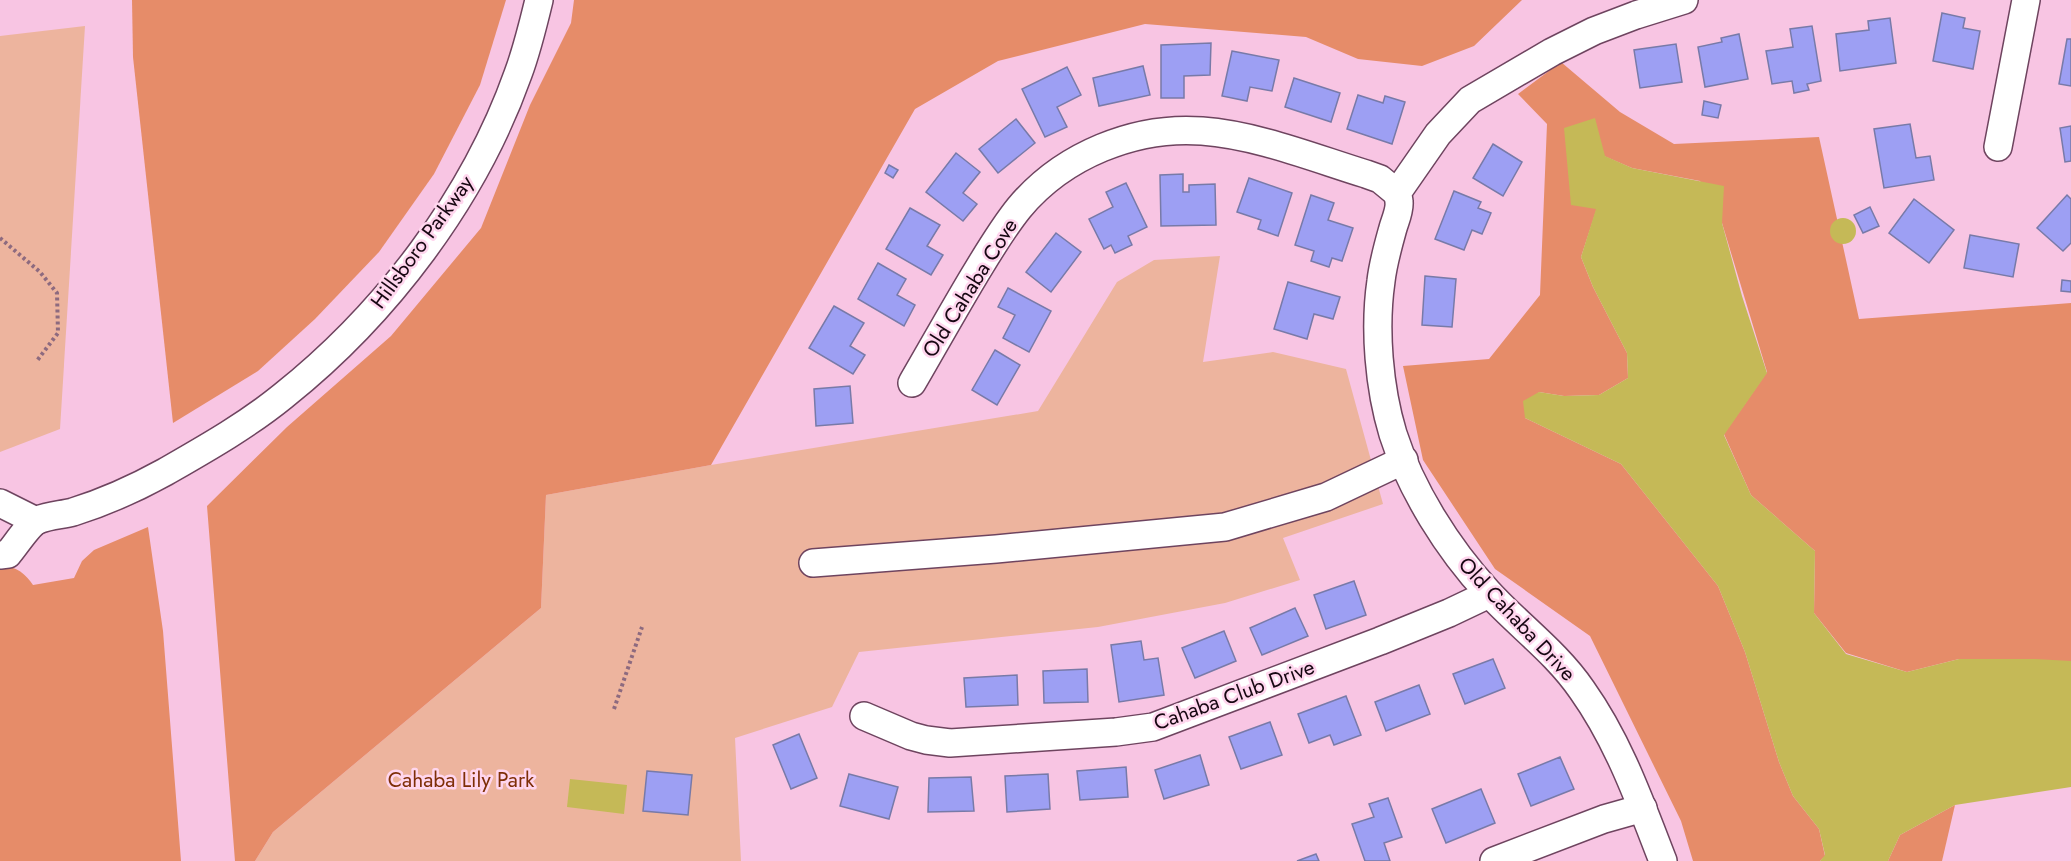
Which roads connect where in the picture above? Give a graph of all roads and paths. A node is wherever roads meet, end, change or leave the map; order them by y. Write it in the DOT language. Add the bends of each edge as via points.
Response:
graph roads {
  1 [pos="539,0"];
  2 [pos="1684,0"];
  3 [pos="2026,0"];
  4 [pos="1998,147"];
  5 [pos="1397,194"];
  6 [pos="0,238"];
  7 [pos="36,362"];
  8 [pos="912,383"];
  9 [pos="1404,460"];
  10 [pos="0,503"];
  11 [pos="36,521"];
  12 [pos="0,555"];
  13 [pos="813,563"];
  14 [pos="1489,594"];
  15 [pos="642,627"];
  16 [pos="614,709"];
  17 [pos="864,716"];
  18 [pos="1642,808"];
  19 [pos="1494,861"];
  20 [pos="1663,861"];
  1 -- 11 [label="street, Hillsboro Parkway" via="518,75 471,178 404,275 361,324 283,396 222,439 126,492 74,512"];
  2 -- 5 [label="street, Old Cahaba Drive" via="1594,31 1470,100 1438,134"];
  3 -- 4 [label="street"];
  5 -- 8 [label="street, Old Cahaba Cove" via="1380,179 1244,137 1202,131 1164,132 1117,142 1065,167 1020,206 1001,231"];
  5 -- 9 [label="street, Old Cahaba Drive" via="1400,204 1380,284 1379,358 1384,400"];
  6 -- 7 [label="path" via="40,272 57,293 58,333"];
  9 -- 13 [label="street" via="1326,497 1225,527"];
  9 -- 14 [label="street, Old Cahaba Drive" via="1460,561"];
  10 -- 11 [label="street"];
  11 -- 12 [label="street" via="8,554"];
  14 -- 17 [label="street, Cahaba Club Drive" via="1380,641 1153,727 950,743 911,736"];
  14 -- 18 [label="street, Old Cahaba Drive" via="1554,655 1582,689 1626,765"];
  15 -- 16 [label="path"];
  18 -- 19 [label="street"];
  18 -- 20 [label="street, Old Cahaba Drive"];
}
